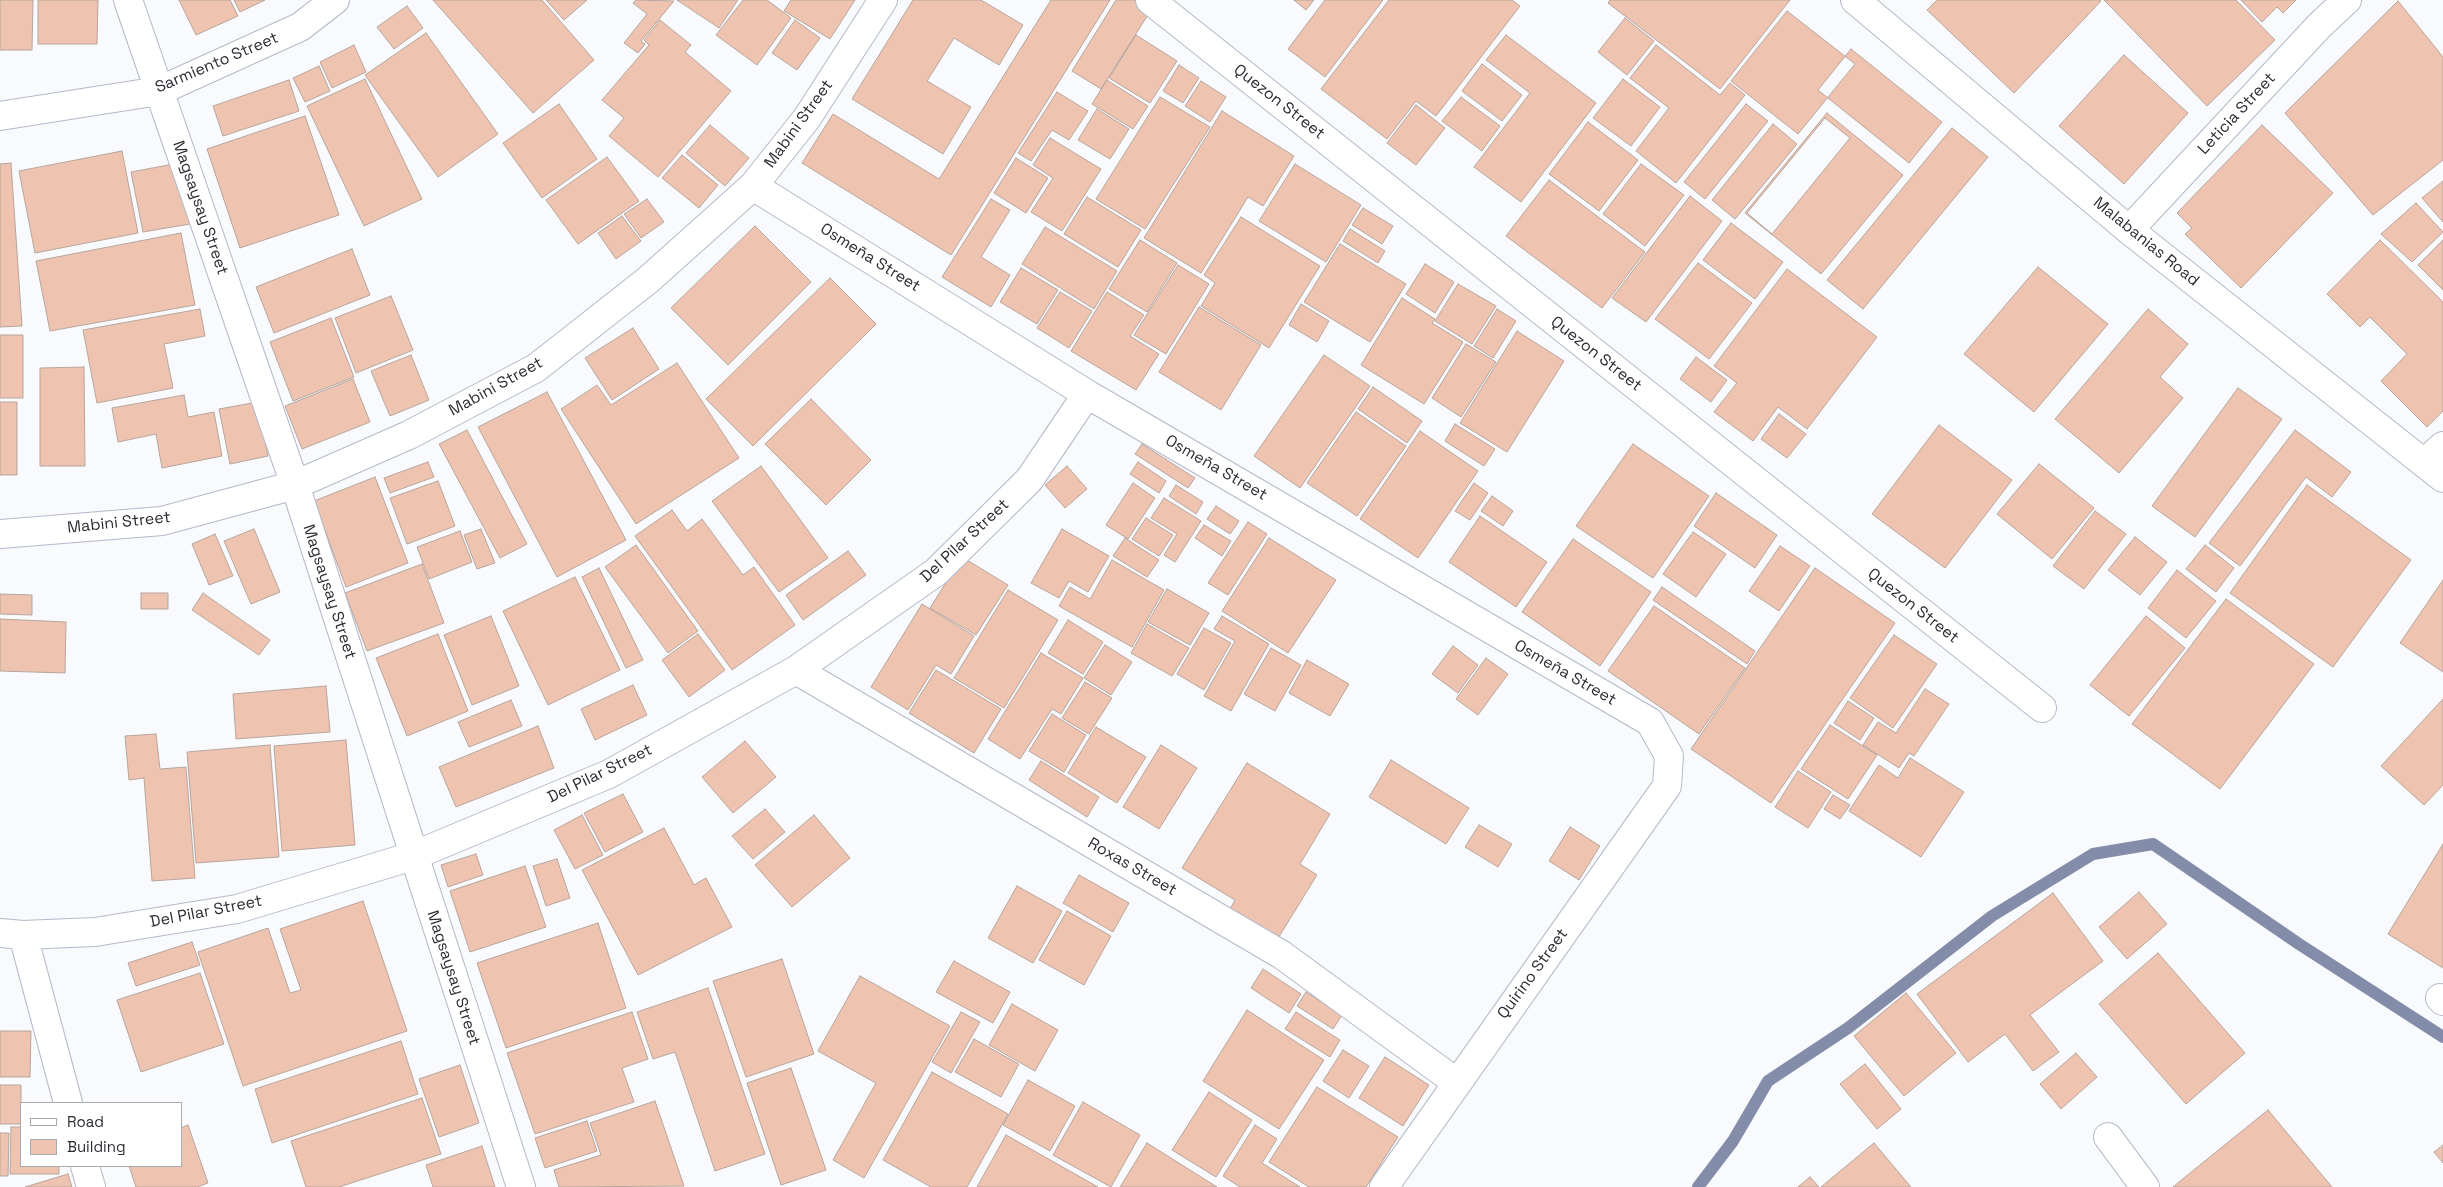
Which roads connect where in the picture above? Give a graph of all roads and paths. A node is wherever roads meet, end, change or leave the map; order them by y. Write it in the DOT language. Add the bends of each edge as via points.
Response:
graph roads {
  1 [pos="128,0"];
  2 [pos="335,0"];
  3 [pos="883,0"];
  4 [pos="1150,0"];
  5 [pos="1855,0"];
  6 [pos="2347,0"];
  7 [pos="159,90"];
  8 [pos="0,116"];
  9 [pos="754,186"];
  10 [pos="2129,230"];
  11 [pos="1087,394"];
  12 [pos="2437,462"];
  13 [pos="295,485"];
  14 [pos="0,534"];
  15 [pos="796,670"];
  16 [pos="2042,708"];
  17 [pos="1669,756"];
  18 [pos="413,856"];
  19 [pos="11,934"];
  20 [pos="1456,1082"];
  21 [pos="68,1102"];
  22 [pos="2108,1137"];
  23 [pos="85,1167"];
  24 [pos="91,1187"];
  25 [pos="521,1187"];
  26 [pos="1384,1187"];
  27 [pos="2145,1187"];
  1 -- 7 [label="street, Magsaysay Street"];
  2 -- 7 [label="street, Sarmiento Street" via="300,27"];
  3 -- 9 [label="street, Mabini Street" via="807,118"];
  4 -- 16 [label="street, Quezon Street"];
  5 -- 10 [label="street, Malabanias Road"];
  6 -- 10 [label="street, Leticia Street"];
  7 -- 8 [label="street, Sarmiento Street"];
  7 -- 13 [label="street, Magsaysay Street"];
  9 -- 11 [label="street, Osmeña Street"];
  9 -- 13 [label="street, Mabini Street" via="648,280 536,368 409,435"];
  10 -- 12 [label="street, Malabanias Road"];
  11 -- 15 [label="street, Del Pilar Street" via="1030,480 936,572"];
  11 -- 17 [label="street, Osmeña Street" via="1650,722"];
  13 -- 14 [label="street, Mabini Street" via="162,521"];
  13 -- 18 [label="street, Magsaysay Street"];
  15 -- 18 [label="street, Del Pilar Street" via="609,774"];
  15 -- 20 [label="street, Roxas Street" via="1282,955"];
  17 -- 20 [label="street, Quirino Street" via="1667,786"];
  18 -- 19 [label="street, Del Pilar Street" via="237,909 95,932"];
  18 -- 25 [label="street, Magsaysay Street"];
  19 -- 21 [label="street"];
  20 -- 26 [label="street, Quirino Street"];
  22 -- 27 [label="street"];
  23 -- 24 [label="street"];
}
